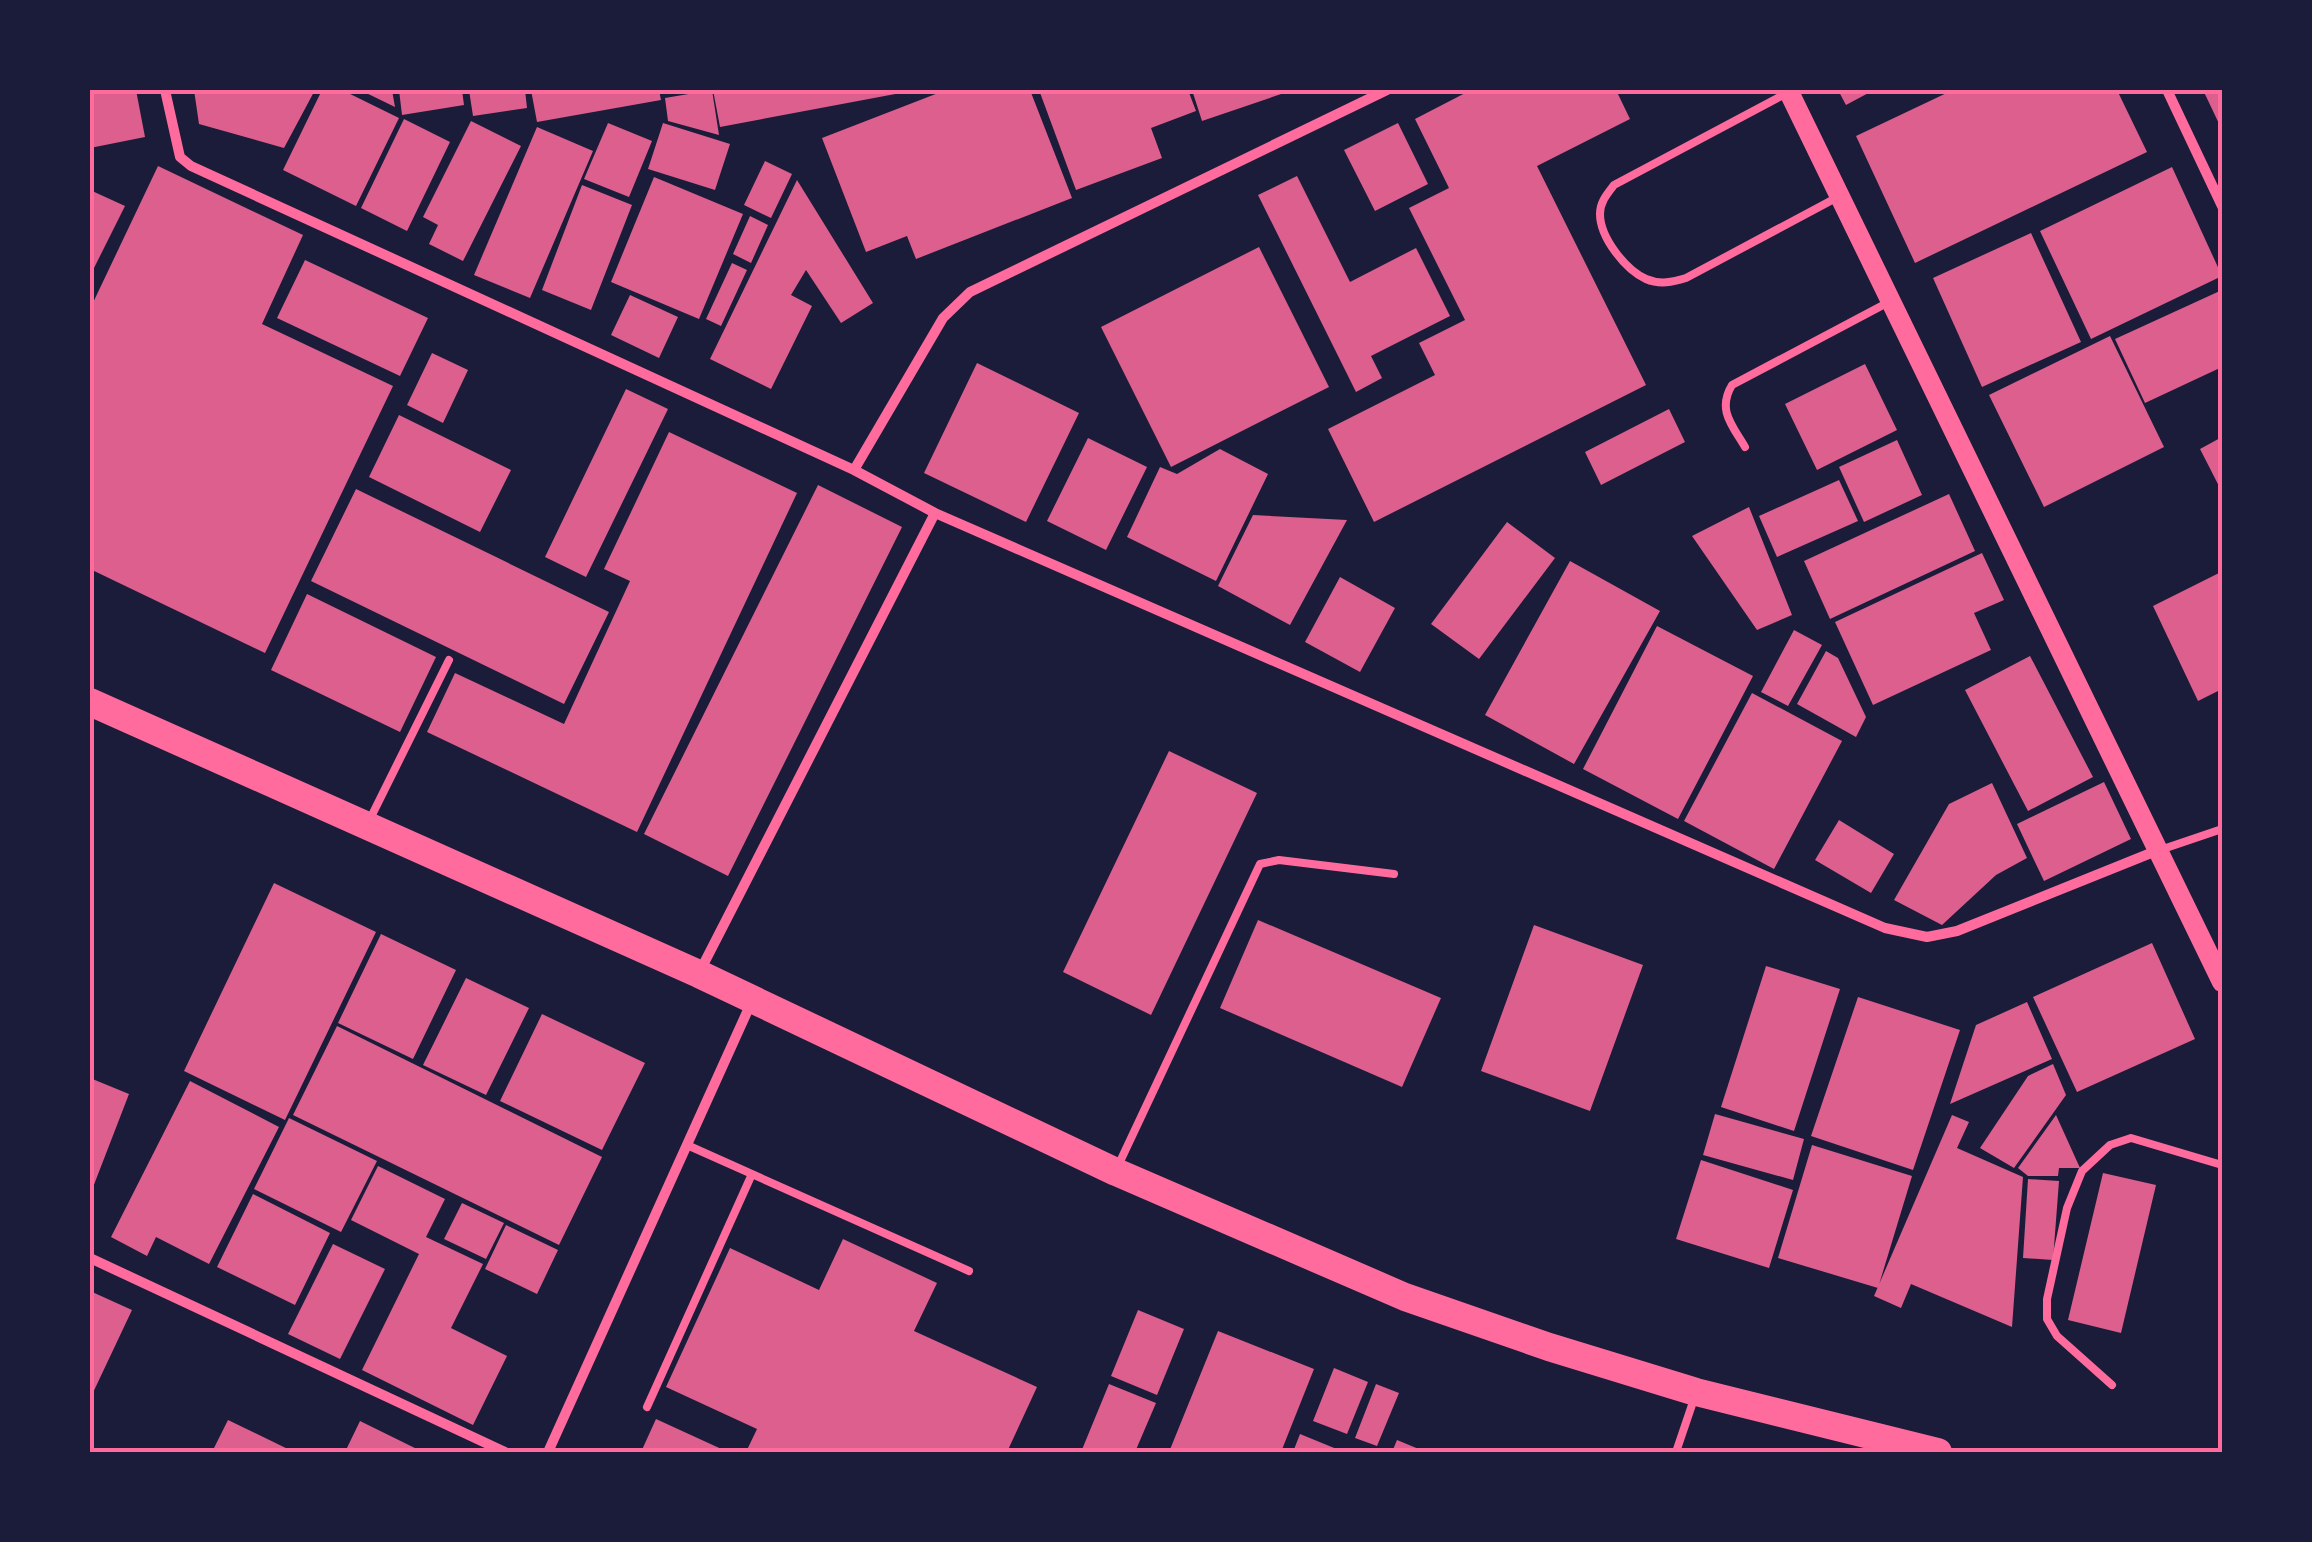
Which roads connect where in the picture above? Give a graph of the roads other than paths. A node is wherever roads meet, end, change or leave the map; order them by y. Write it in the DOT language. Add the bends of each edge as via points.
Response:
graph roads {
  1 [pos="165,90"];
  2 [pos="1387,90"];
  3 [pos="2167,90"];
  4 [pos="1789,91"];
  5 [pos="1840,196"];
  6 [pos="2222,206"];
  7 [pos="1891,300"];
  8 [pos="1745,447"];
  9 [pos="854,470"];
  10 [pos="934,513"];
  11 [pos="449,660"];
  12 [pos="90,702"];
  13 [pos="366,827"];
  14 [pos="2222,830"];
  15 [pos="2156,850"];
  16 [pos="1394,874"];
  17 [pos="698,974"];
  18 [pos="2222,982"];
  19 [pos="753,1000"];
  20 [pos="687,1145"];
  21 [pos="2222,1164"];
  22 [pos="1116,1172"];
  23 [pos="752,1174"];
  24 [pos="90,1258"];
  25 [pos="969,1271"];
  26 [pos="2112,1384"];
  27 [pos="1696,1392"];
  28 [pos="646,1407"];
  29 [pos="504,1452"];
  30 [pos="548,1452"];
  31 [pos="1676,1452"];
  32 [pos="1938,1452"];
  1 -- 9 [label="street" via="184,162"];
  2 -- 9 [label="street" via="970,292 942,318"];
  3 -- 6 [label="street"];
  4 -- 5 [label="main road"];
  4 -- 5 [label="lane" via="1614,185 1600,218 1617,254 1648,280 1667,283"];
  5 -- 7 [label="main road"];
  7 -- 8 [label="lane" via="1732,385 1724,410"];
  7 -- 15 [label="main road"];
  9 -- 10 [label="street"];
  10 -- 15 [label="street" via="1884,928 1927,936 1957,931"];
  10 -- 17 [label="street"];
  11 -- 13 [label="lane"];
  12 -- 13 [label="highway"];
  13 -- 17 [label="highway"];
  14 -- 15 [label="lane"];
  15 -- 18 [label="main road"];
  16 -- 22 [label="lane" via="1279,860 1260,864"];
  17 -- 19 [label="highway"];
  19 -- 20 [label="street"];
  19 -- 22 [label="highway"];
  20 -- 23 [label="lane"];
  20 -- 30 [label="street"];
  21 -- 26 [label="lane" via="2131,1138 2110,1145 2082,1171 2067,1208 2047,1319"];
  22 -- 27 [label="highway" via="1405,1297"];
  23 -- 25 [label="lane"];
  23 -- 28 [label="lane"];
  24 -- 29 [label="street"];
  27 -- 31 [label="lane"];
  27 -- 32 [label="highway"];
}
